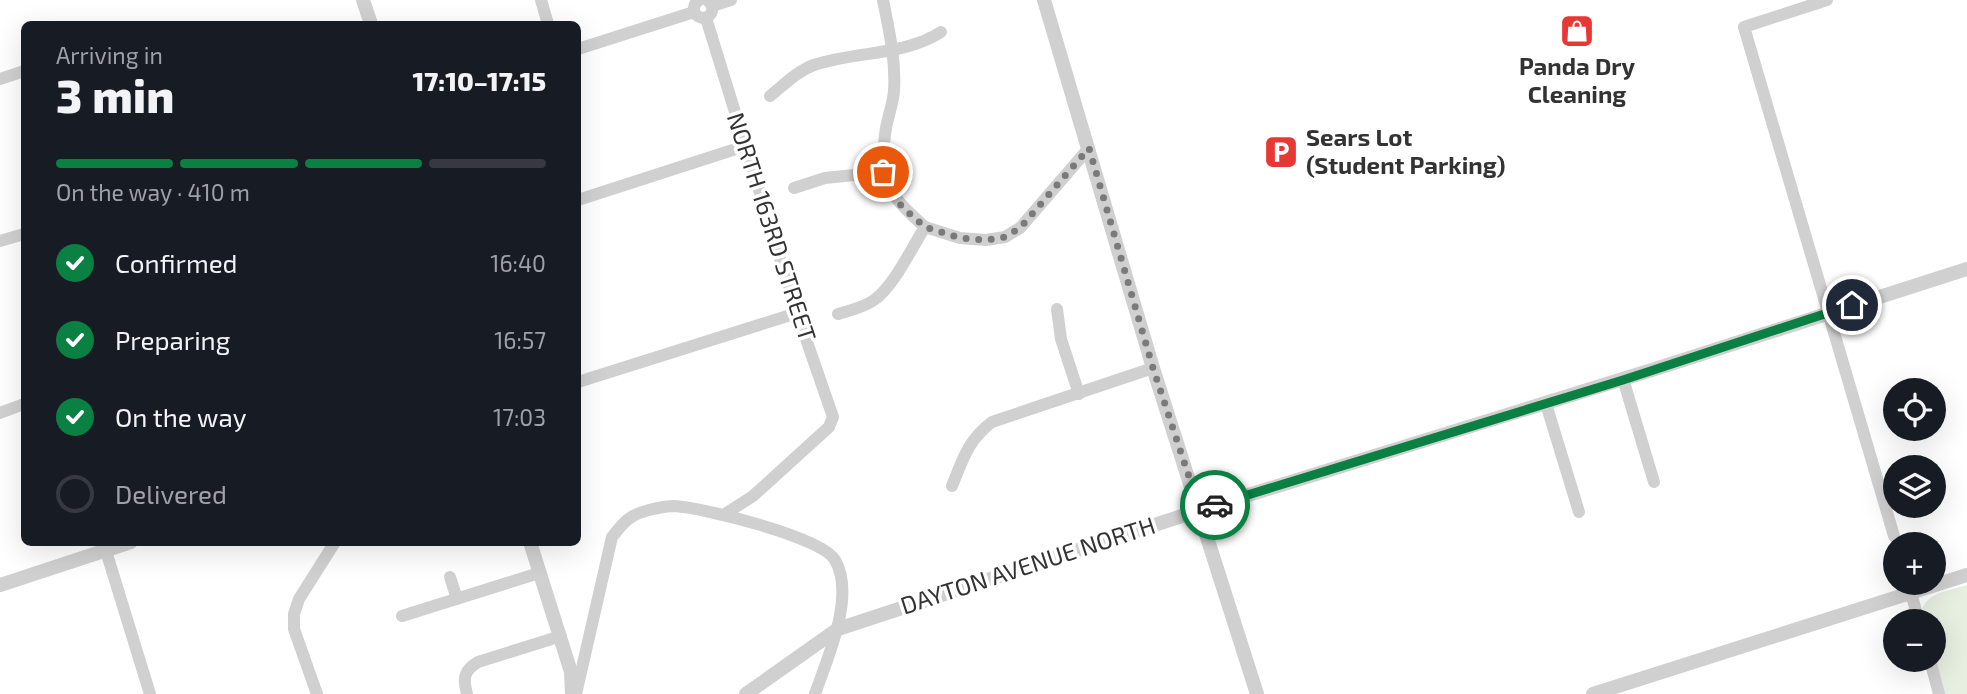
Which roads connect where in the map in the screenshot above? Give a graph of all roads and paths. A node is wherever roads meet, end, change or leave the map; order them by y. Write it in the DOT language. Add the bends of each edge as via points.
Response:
graph roads {
  1 [pos="363,0"];
  2 [pos="541,0"];
  3 [pos="731,0"];
  4 [pos="883,0"];
  5 [pos="1044,0"];
  6 [pos="1827,0"];
  7 [pos="710,3"];
  8 [pos="696,6"];
  9 [pos="706,18"];
  10 [pos="370,21"];
  11 [pos="547,21"];
  12 [pos="941,32"];
  13 [pos="581,48"];
  14 [pos="892,48"];
  15 [pos="21,72"];
  16 [pos="0,79"];
  17 [pos="770,96"];
  18 [pos="745,146"];
  19 [pos="1089,148"];
  20 [pos="883,172"];
  21 [pos="794,188"];
  22 [pos="581,199"];
  23 [pos="925,227"];
  24 [pos="21,235"];
  25 [pos="0,241"];
  26 [pos="1967,269"];
  27 [pos="1057,309"];
  28 [pos="1829,312"];
  29 [pos="797,313"];
  30 [pos="838,314"];
  31 [pos="1153,368"];
  32 [pos="1623,380"];
  33 [pos="581,381"];
  34 [pos="1079,394"];
  35 [pos="1546,404"];
  36 [pos="21,405"];
  37 [pos="0,413"];
  38 [pos="1654,482"];
  39 [pos="952,485"];
  40 [pos="1200,510"];
  41 [pos="1579,512"];
  42 [pos="724,514"];
  43 [pos="1893,532"];
  44 [pos="120,546"];
  45 [pos="332,546"];
  46 [pos="531,546"];
  47 [pos="106,551"];
  48 [pos="539,573"];
  49 [pos="1967,575"];
  50 [pos="450,577"];
  51 [pos="1946,579"];
  52 [pos="0,585"];
  53 [pos="1885,595"];
  54 [pos="457,599"];
  55 [pos="402,617"];
  56 [pos="838,629"];
  57 [pos="561,636"];
  58 [pos="1933,672"];
  59 [pos="150,694"];
  60 [pos="317,694"];
  61 [pos="467,694"];
  62 [pos="574,694"];
  63 [pos="746,694"];
  64 [pos="815,694"];
  65 [pos="1257,694"];
  66 [pos="1593,694"];
  67 [pos="1939,694"];
  1 -- 10 [label="street"];
  2 -- 11 [label="street"];
  3 -- 7 [label="street"];
  4 -- 14 [label="street"];
  5 -- 19 [label="street"];
  6 -- 28 [label="street" via="1744,27"];
  7 -- 9 [label="street" via="712,13"];
  8 -- 9 [label="street" via="699,17"];
  8 -- 13 [label="street"];
  9 -- 18 [label="street, NORTH 163RD STREET"];
  12 -- 14 [label="street" via="928,40"];
  14 -- 17 [label="street" via="815,64"];
  14 -- 20 [label="street" via="894,93"];
  15 -- 16 [label="street"];
  18 -- 22 [label="street"];
  18 -- 29 [label="street, NORTH 163RD STREET"];
  19 -- 23 [label="street" via="1020,228 1005,237 960,238"];
  19 -- 31 [label="street"];
  20 -- 21 [label="street" via="825,178"];
  20 -- 23 [label="street" via="902,207"];
  23 -- 30 [label="street" via="887,288 864,306"];
  24 -- 25 [label="street"];
  26 -- 28 [label="street, DAYTON AVENUE NORTH"];
  27 -- 34 [label="street" via="1061,340"];
  28 -- 32 [label="street, DAYTON AVENUE NORTH"];
  28 -- 43 [label="street"];
  29 -- 33 [label="street"];
  29 -- 42 [label="street, NORTH 163RD STREET" via="833,417 830,427 753,496"];
  31 -- 34 [label="street"];
  31 -- 40 [label="street"];
  32 -- 35 [label="street, DAYTON AVENUE NORTH"];
  32 -- 38 [label="street"];
  34 -- 39 [label="street" via="992,422 968,446"];
  35 -- 40 [label="street, DAYTON AVENUE NORTH"];
  35 -- 41 [label="street"];
  36 -- 37 [label="street"];
  40 -- 56 [label="street, DAYTON AVENUE NORTH"];
  40 -- 65 [label="street"];
  42 -- 56 [label="street" via="822,547 835,559 842,590"];
  42 -- 62 [label="street" via="673,506 628,517 612,537"];
  44 -- 47 [label="street"];
  45 -- 60 [label="street" via="294,614 294,629"];
  46 -- 48 [label="street"];
  47 -- 52 [label="street"];
  47 -- 59 [label="street"];
  48 -- 54 [label="street"];
  48 -- 57 [label="street"];
  49 -- 51 [label="street"];
  50 -- 54 [label="street"];
  53 -- 66 [label="street"];
  54 -- 55 [label="street"];
  56 -- 63 [label="street, DAYTON AVENUE NORTH"];
  56 -- 64 [label="street"];
  57 -- 61 [label="street" via="478,662 463,679"];
  57 -- 62 [label="street"];
  58 -- 67 [label="street"];
}
